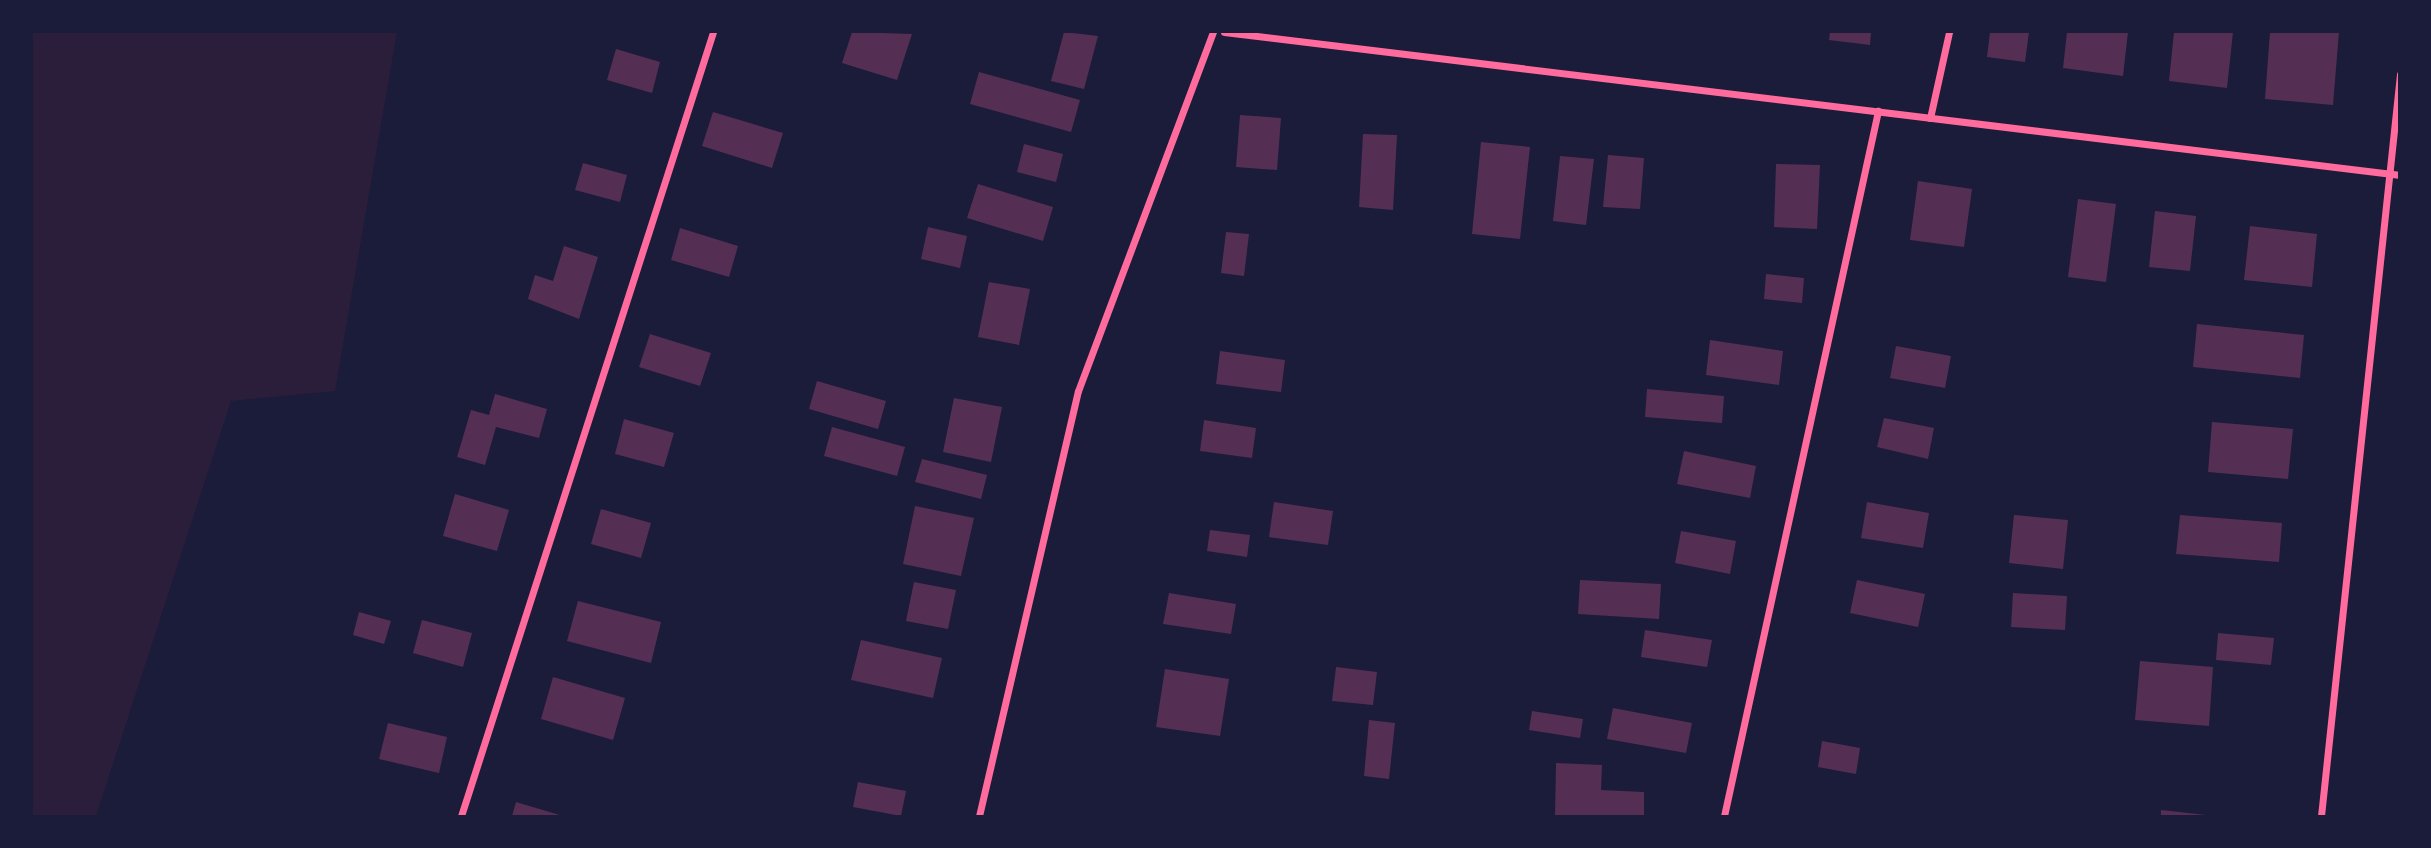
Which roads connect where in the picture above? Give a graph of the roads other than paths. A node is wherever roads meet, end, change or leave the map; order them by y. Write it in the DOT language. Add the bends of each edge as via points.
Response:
graph roads {
  1 [pos="713,32"];
  2 [pos="1213,32"];
  3 [pos="1224,32"];
  4 [pos="1949,32"];
  5 [pos="2399,74"];
  6 [pos="1878,111"];
  7 [pos="1930,118"];
  8 [pos="2390,174"];
  9 [pos="2399,175"];
  10 [pos="461,817"];
  11 [pos="979,817"];
  12 [pos="1724,817"];
  13 [pos="2321,817"];
  1 -- 10 [label="street"];
  2 -- 11 [label="street" via="1078,391"];
  3 -- 6 [label="street"];
  4 -- 7 [label="street"];
  5 -- 8 [label="street"];
  6 -- 7 [label="street"];
  6 -- 12 [label="street"];
  7 -- 8 [label="street"];
  8 -- 9 [label="street"];
  8 -- 13 [label="street"];
}
